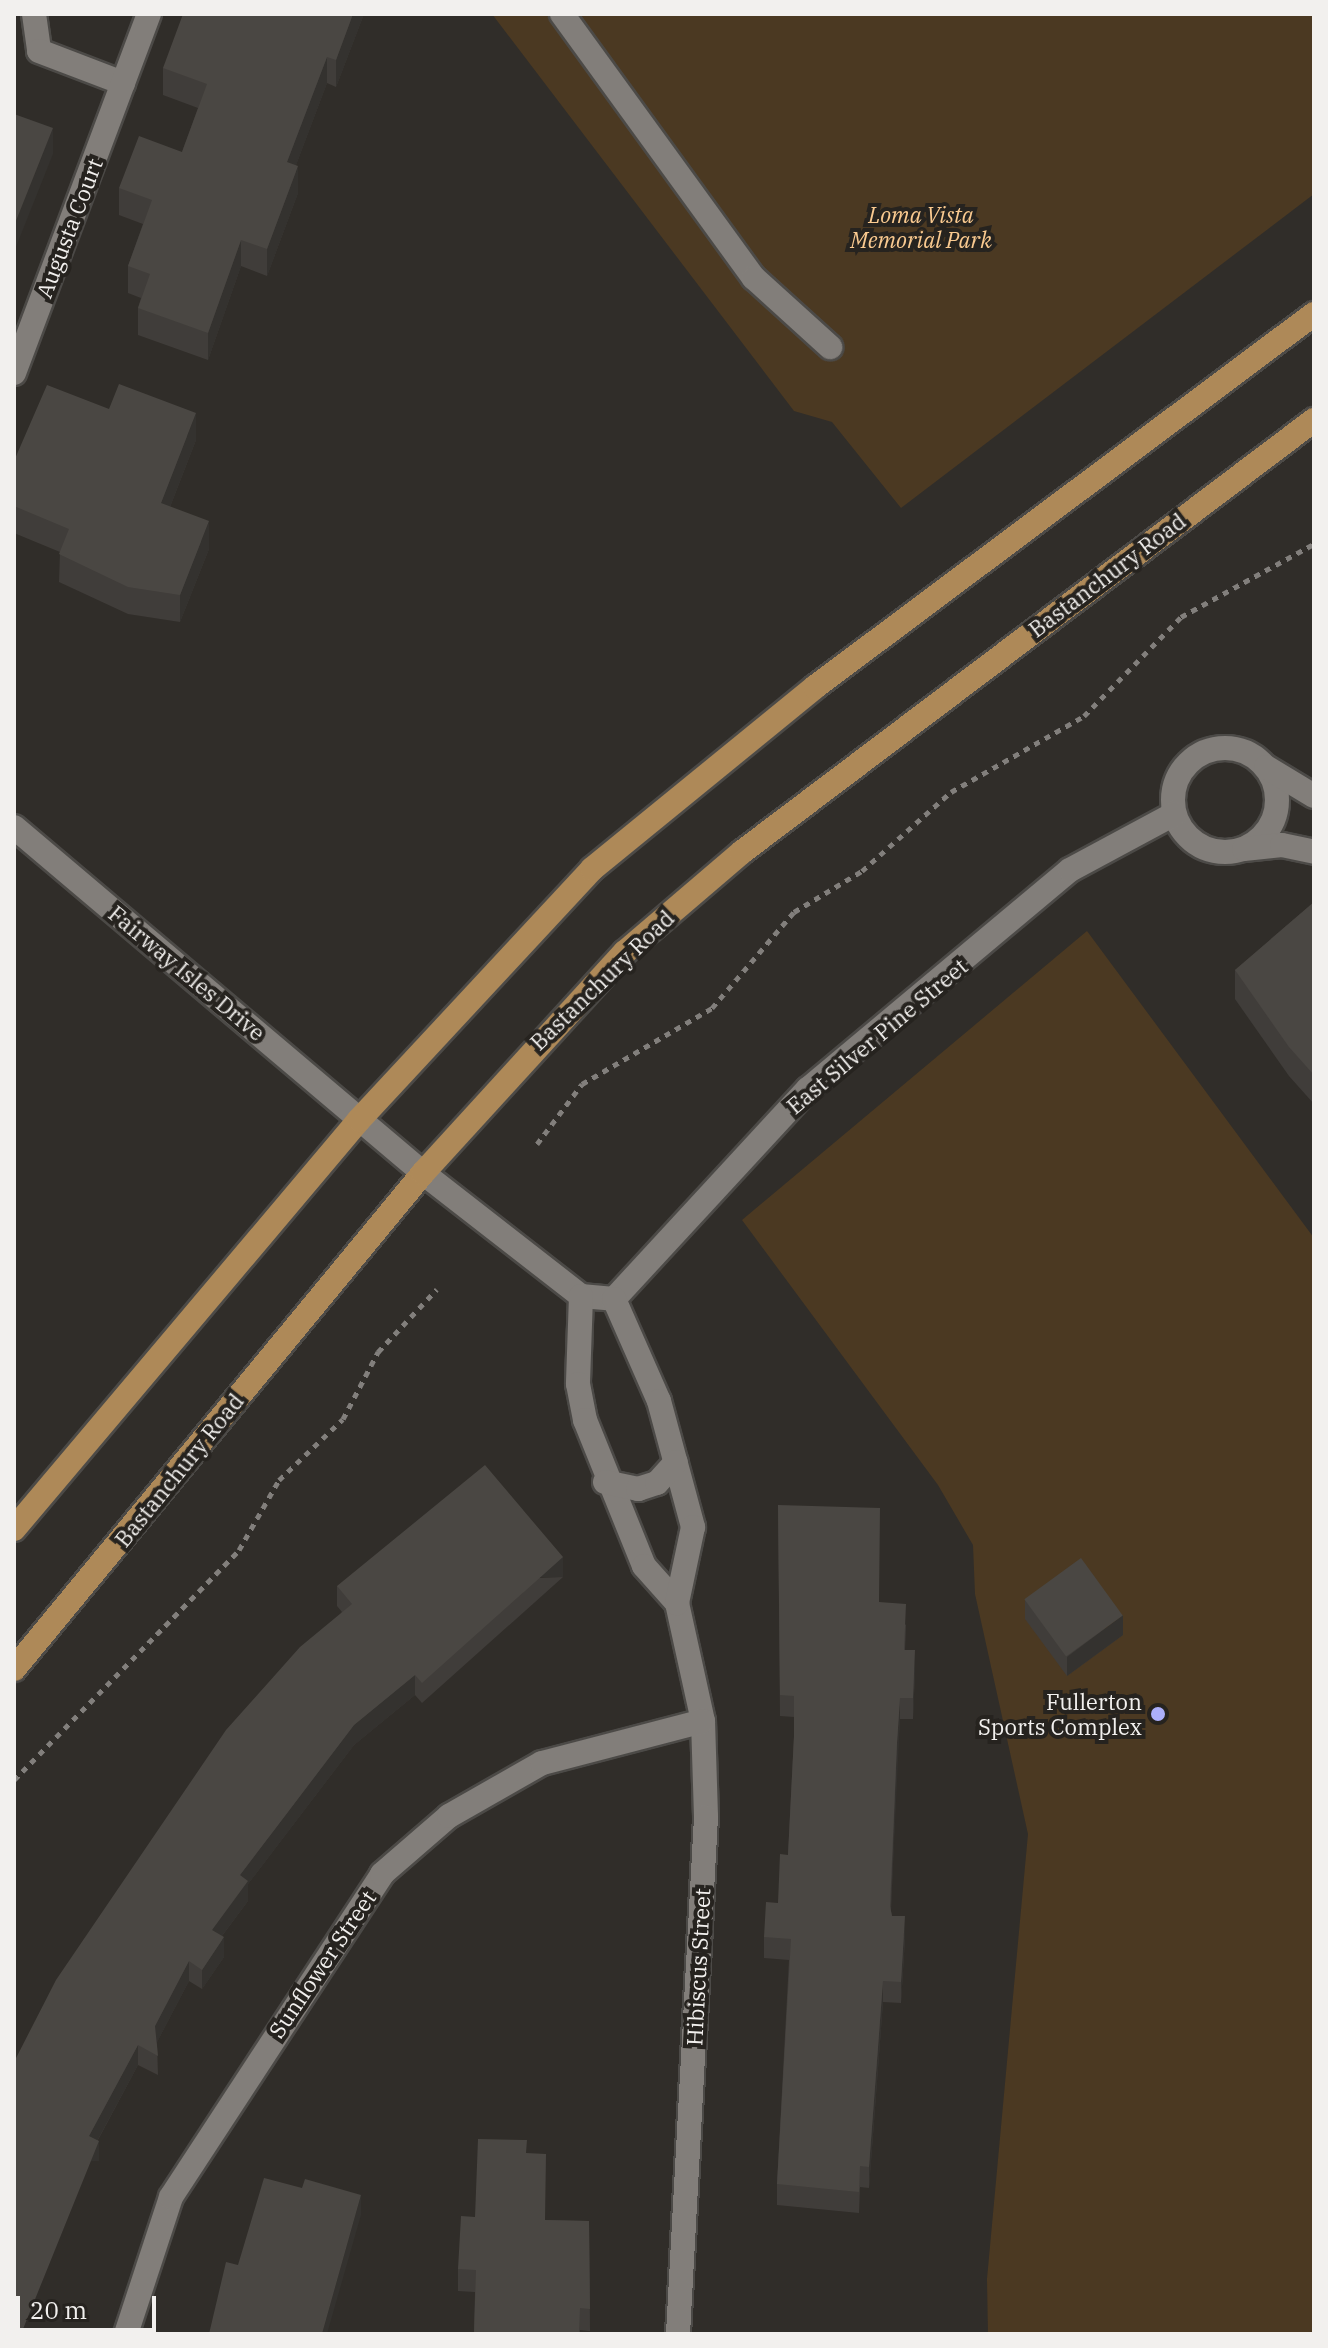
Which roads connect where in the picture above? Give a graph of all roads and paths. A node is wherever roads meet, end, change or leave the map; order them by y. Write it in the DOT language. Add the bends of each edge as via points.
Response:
graph roads {
  1 [pos="34,14"];
  2 [pos="149,14"];
  3 [pos="562,14"];
  4 [pos="123,83"];
  5 [pos="1314,314"];
  6 [pos="830,347"];
  7 [pos="14,373"];
  8 [pos="1314,420"];
  9 [pos="1314,544"];
  10 [pos="1266,767"];
  11 [pos="1314,796"];
  12 [pos="1174,814"];
  13 [pos="14,827"];
  14 [pos="1241,850"];
  15 [pos="1314,852"];
  16 [pos="359,1120"];
  17 [pos="537,1144"];
  18 [pos="423,1173"];
  19 [pos="437,1289"];
  20 [pos="581,1296"];
  21 [pos="614,1299"];
  22 [pos="676,1462"];
  23 [pos="605,1482"];
  24 [pos="14,1529"];
  25 [pos="677,1603"];
  26 [pos="14,1669"];
  27 [pos="703,1721"];
  28 [pos="14,1780"];
  29 [pos="126,2334"];
  30 [pos="678,2334"];
  1 -- 4 [label="street" via="39,51"];
  2 -- 4 [label="street, Augusta Court"];
  3 -- 6 [label="street" via="754,278"];
  4 -- 7 [label="street, Augusta Court"];
  5 -- 16 [label="main road" via="657,811 488,975"];
  8 -- 18 [label="main road, Bastanchury Road" via="742,852 625,952"];
  9 -- 17 [label="path" via="1181,617 1084,716 951,792 862,871 794,912 712,1008 582,1084"];
  10 -- 11 [label="street"];
  10 -- 12 [label="street" via="1232,748 1195,758 1179,776"];
  10 -- 14 [label="street" via="1277,808 1257,841"];
  12 -- 14 [label="street" via="1195,843"];
  12 -- 21 [label="street, East Silver Pine Street" via="1070,870 808,1089"];
  13 -- 16 [label="street, Fairway Isles Drive"];
  14 -- 15 [label="street" via="1282,845"];
  16 -- 18 [label="street, Fairway Isles Drive"];
  16 -- 24 [label="main road"];
  18 -- 20 [label="street, Fairway Isles Drive"];
  18 -- 26 [label="main road, Bastanchury Road"];
  19 -- 28 [label="path" via="378,1352 343,1419 279,1480 239,1550"];
  20 -- 21 [label="street"];
  20 -- 23 [label="street, Hibiscus Street" via="578,1384"];
  21 -- 22 [label="street, Hibiscus Street"];
  22 -- 23 [label="street" via="657,1483 638,1489"];
  22 -- 25 [label="street, Hibiscus Street" via="693,1527"];
  23 -- 25 [label="street, Hibiscus Street" via="644,1566"];
  25 -- 27 [label="street, Hibiscus Street"];
  27 -- 29 [label="street, Sunflower Street" via="542,1763 449,1816 382,1874 171,2197"];
  27 -- 30 [label="street, Hibiscus Street" via="706,1817"];
}
